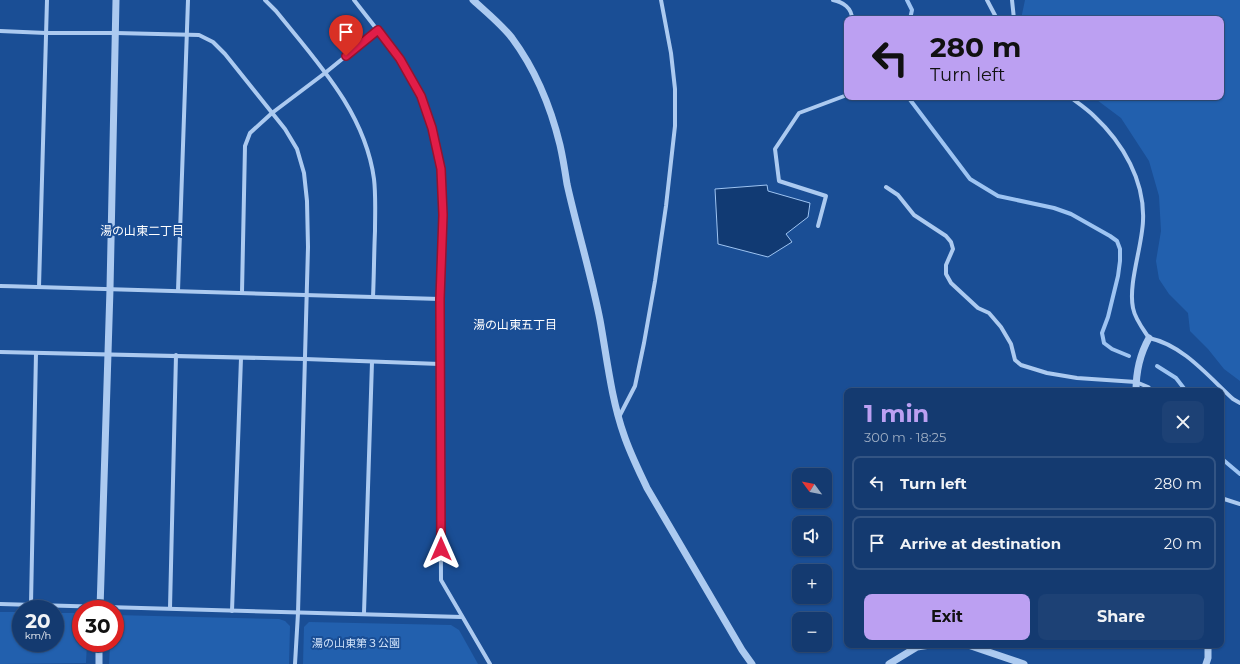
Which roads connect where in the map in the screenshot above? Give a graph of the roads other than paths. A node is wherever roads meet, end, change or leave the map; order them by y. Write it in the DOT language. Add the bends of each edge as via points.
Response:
graph roads {
  1 [pos="47,0"];
  2 [pos="116,0"];
  3 [pos="188,0"];
  4 [pos="265,0"];
  5 [pos="354,0"];
  6 [pos="473,0"];
  7 [pos="661,0"];
  8 [pos="833,0"];
  9 [pos="987,0"];
  10 [pos="1012,0"];
  11 [pos="851,16"];
  12 [pos="996,16"];
  13 [pos="1014,16"];
  14 [pos="378,30"];
  15 [pos="0,31"];
  16 [pos="46,33"];
  17 [pos="116,33"];
  18 [pos="186,35"];
  19 [pos="325,73"];
  20 [pos="844,96"];
  21 [pos="1074,100"];
  22 [pos="272,113"];
  23 [pos="886,187"];
  24 [pos="818,226"];
  25 [pos="0,286"];
  26 [pos="39,287"];
  27 [pos="110,289"];
  28 [pos="178,291"];
  29 [pos="242,292"];
  30 [pos="307,296"];
  31 [pos="373,297"];
  32 [pos="440,299"];
  33 [pos="1149,338"];
  34 [pos="0,352"];
  35 [pos="36,353"];
  36 [pos="108,354"];
  37 [pos="176,355"];
  38 [pos="240,358"];
  39 [pos="306,359"];
  40 [pos="372,362"];
  41 [pos="440,364"];
  42 [pos="1136,382"];
  43 [pos="1136,388"];
  44 [pos="1149,388"];
  45 [pos="1221,388"];
  46 [pos="1224,390"];
  47 [pos="1240,403"];
  48 [pos="619,418"];
  49 [pos="1224,499"];
  50 [pos="1240,504"];
  51 [pos="31,600"];
  52 [pos="100,600"];
  53 [pos="0,604"];
  54 [pos="12,604"];
  55 [pos="124,608"];
  56 [pos="170,608"];
  57 [pos="232,611"];
  58 [pos="298,613"];
  59 [pos="364,613"];
  60 [pos="462,617"];
  61 [pos="917,648"];
  62 [pos="977,648"];
  63 [pos="1208,648"];
  64 [pos="99,652"];
  65 [pos="99,664"];
  66 [pos="295,664"];
  67 [pos="490,664"];
  68 [pos="752,664"];
  69 [pos="890,664"];
  70 [pos="1024,664"];
  71 [pos="1206,664"];
  1 -- 16 [label="street"];
  2 -- 17 [label="street"];
  3 -- 18 [label="street"];
  4 -- 19 [label="street"];
  5 -- 14 [label="street"];
  6 -- 48 [label="street" via="511,38 533,72 549,110 560,145 600,319"];
  7 -- 48 [label="street" via="675,89 675,126 656,281 635,386"];
  8 -- 11 [label="street" via="845,5"];
  9 -- 12 [label="street"];
  10 -- 13 [label="street"];
  14 -- 19 [label="street"];
  14 -- 32 [label="street" via="400,59 421,96 432,128 441,169 443,215"];
  15 -- 16 [label="street"];
  16 -- 17 [label="street"];
  16 -- 26 [label="street"];
  17 -- 18 [label="street"];
  17 -- 27 [label="street"];
  18 -- 22 [label="street" via="199,35 213,42"];
  18 -- 28 [label="street"];
  19 -- 22 [label="street"];
  19 -- 31 [label="street" via="352,111 362,132 374,179 376,209"];
  20 -- 24 [label="street" via="799,113 775,149 779,181 826,196"];
  21 -- 33 [label="street" via="1113,137 1129,161 1140,186 1143,221 1133,288 1133,309"];
  22 -- 29 [label="street" via="250,133 245,146"];
  22 -- 30 [label="street" via="297,149 304,173 307,201"];
  23 -- 42 [label="street" via="898,195 914,215 951,242 953,249 946,265 946,274 955,287 978,308 989,313 1001,327 1011,344 1015,360 1021,365 1077,378"];
  25 -- 26 [label="street"];
  26 -- 27 [label="street"];
  27 -- 28 [label="street"];
  27 -- 36 [label="street"];
  28 -- 29 [label="street"];
  29 -- 30 [label="street"];
  30 -- 31 [label="street"];
  30 -- 39 [label="street"];
  31 -- 32 [label="street"];
  32 -- 41 [label="street"];
  33 -- 42 [label="street" via="1143,350"];
  33 -- 45 [label="street" via="1177,349"];
  34 -- 35 [label="street"];
  35 -- 36 [label="street"];
  35 -- 51 [label="street"];
  36 -- 37 [label="street"];
  36 -- 52 [label="street"];
  37 -- 38 [label="street"];
  37 -- 56 [label="street"];
  38 -- 39 [label="street"];
  38 -- 57 [label="street"];
  39 -- 40 [label="street"];
  39 -- 58 [label="street"];
  40 -- 41 [label="street"];
  40 -- 59 [label="street"];
  41 -- 60 [label="street" via="441,580"];
  42 -- 43 [label="street"];
  42 -- 44 [label="street"];
  46 -- 47 [label="street"];
  48 -- 68 [label="street" via="624,436 647,488"];
  49 -- 50 [label="street"];
  53 -- 54 [label="street"];
  55 -- 56 [label="street"];
  56 -- 57 [label="street"];
  57 -- 58 [label="street"];
  58 -- 59 [label="street"];
  58 -- 66 [label="street"];
  59 -- 60 [label="street"];
  60 -- 67 [label="street"];
  61 -- 69 [label="street"];
  62 -- 70 [label="street"];
  63 -- 71 [label="street"];
  64 -- 65 [label="street"];
}
